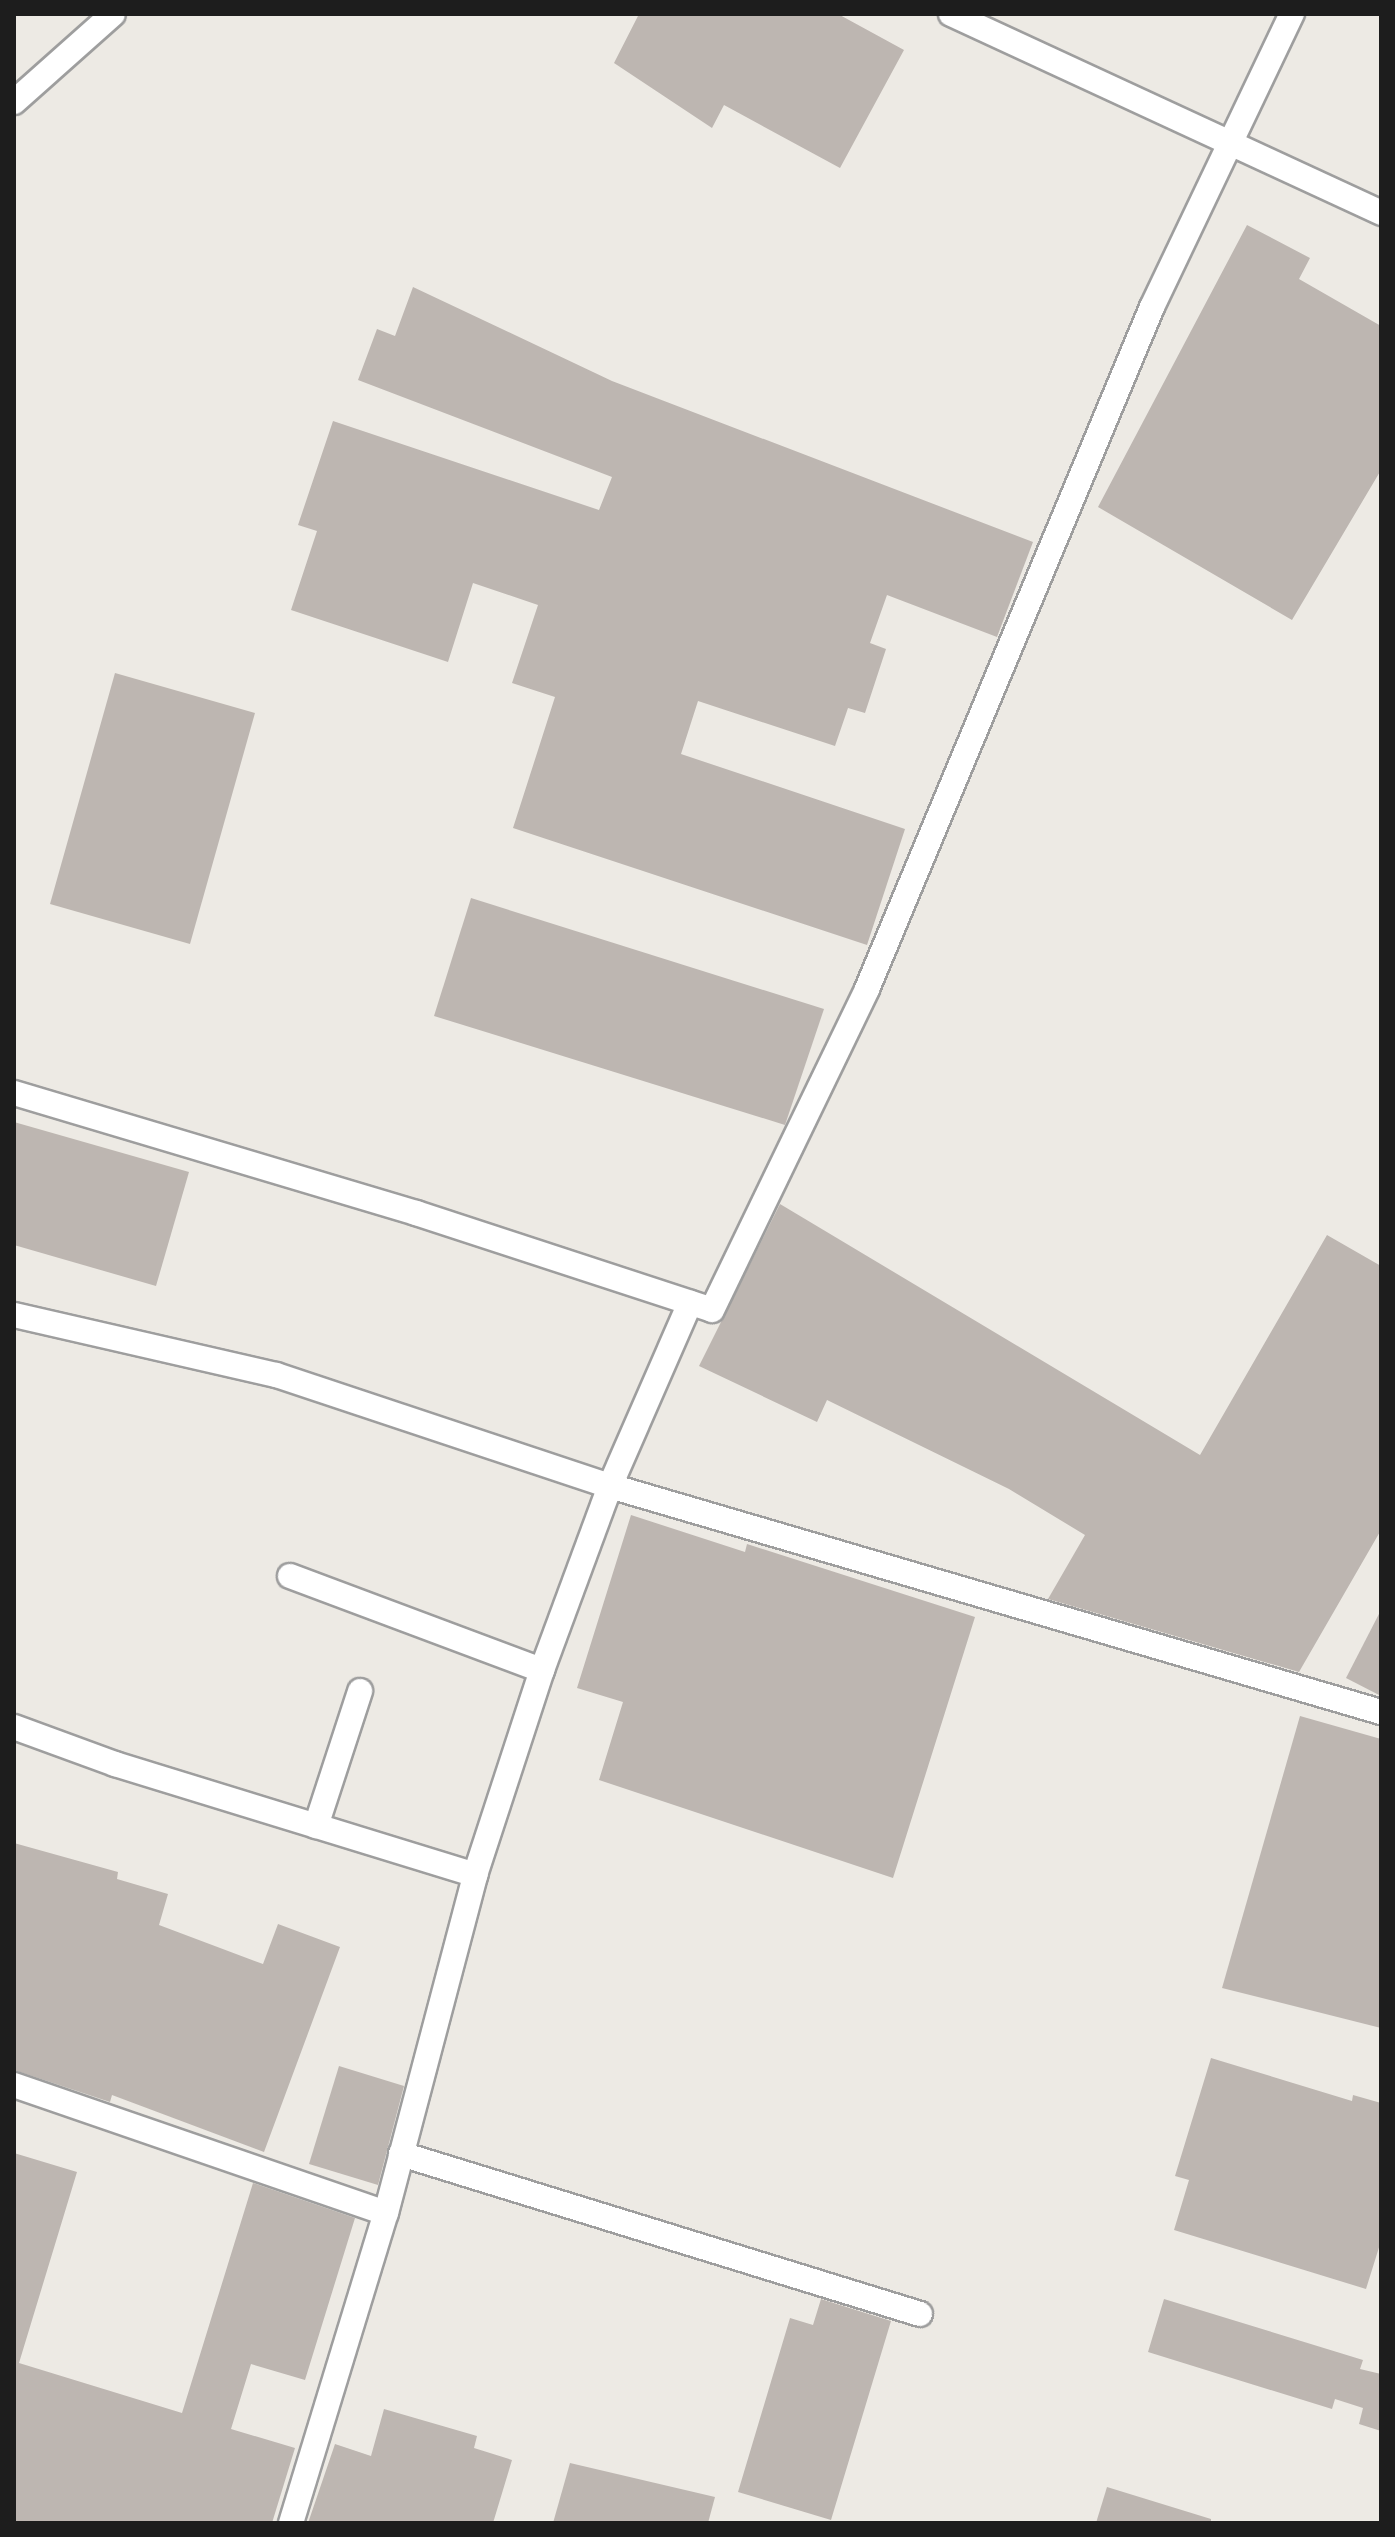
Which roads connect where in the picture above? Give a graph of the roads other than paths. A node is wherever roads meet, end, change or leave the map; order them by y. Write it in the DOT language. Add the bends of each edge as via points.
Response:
graph roads {
  1 [pos="113,14"];
  2 [pos="951,14"];
  3 [pos="1292,14"];
  4 [pos="14,102"];
  5 [pos="1227,144"];
  6 [pos="1381,213"];
  7 [pos="14,1093"];
  8 [pos="690,1303"];
  9 [pos="14,1315"];
  10 [pos="610,1486"];
  11 [pos="290,1576"];
  12 [pos="542,1670"];
  13 [pos="360,1691"];
  14 [pos="1381,1712"];
  15 [pos="14,1727"];
  16 [pos="316,1826"];
  17 [pos="475,1875"];
  18 [pos="14,2085"];
  19 [pos="401,2154"];
  20 [pos="386,2213"];
  21 [pos="920,2314"];
  22 [pos="291,2523"];
  1 -- 4 [label="street"];
  2 -- 5 [label="street"];
  3 -- 5 [label="street"];
  5 -- 6 [label="street"];
  5 -- 8 [label="street" via="1152,307 867,989 712,1310"];
  7 -- 8 [label="street" via="401,1209"];
  8 -- 10 [label="street"];
  9 -- 10 [label="street" via="276,1375"];
  10 -- 12 [label="street"];
  10 -- 14 [label="street"];
  11 -- 12 [label="street"];
  12 -- 17 [label="street"];
  13 -- 16 [label="street"];
  15 -- 16 [label="street"];
  16 -- 17 [label="street"];
  17 -- 19 [label="street"];
  18 -- 20 [label="street"];
  19 -- 20 [label="street"];
  19 -- 21 [label="street"];
  20 -- 22 [label="street"];
}
